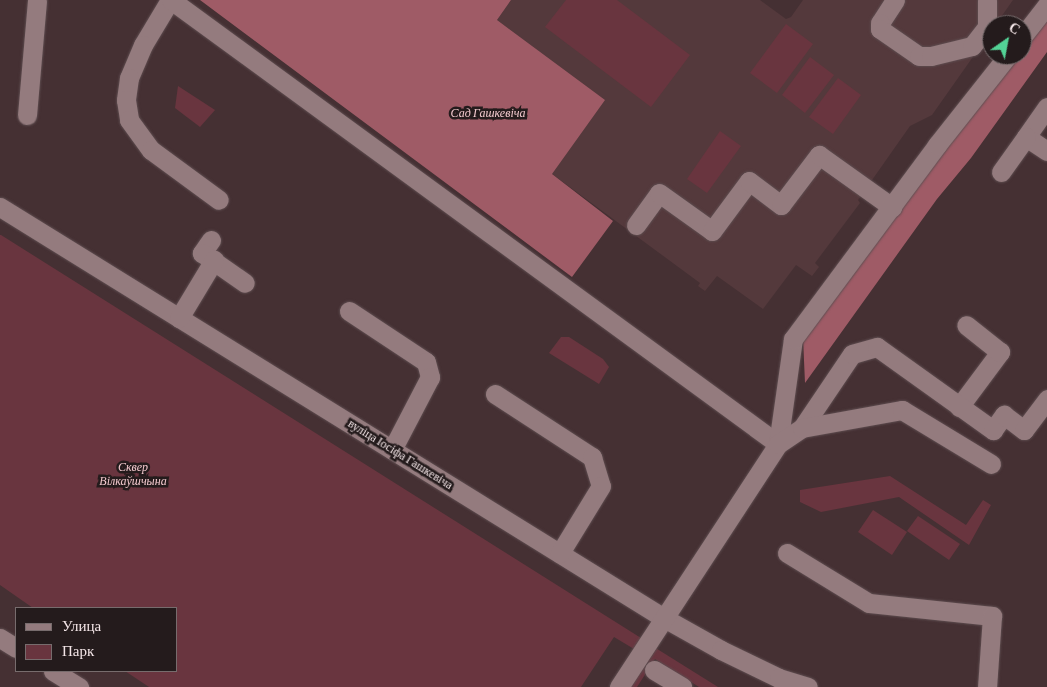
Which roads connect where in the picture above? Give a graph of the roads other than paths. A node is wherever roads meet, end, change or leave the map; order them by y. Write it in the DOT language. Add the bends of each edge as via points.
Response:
graph roads {
  1 [pos="37,0"];
  2 [pos="170,0"];
  3 [pos="896,0"];
  4 [pos="988,0"];
  5 [pos="1047,5"];
  6 [pos="1032,24"];
  7 [pos="1000,65"];
  8 [pos="1047,107"];
  9 [pos="27,115"];
  10 [pos="1026,137"];
  11 [pos="1047,151"];
  12 [pos="1001,172"];
  13 [pos="219,200"];
  14 [pos="0,207"];
  15 [pos="892,207"];
  16 [pos="636,225"];
  17 [pos="211,240"];
  18 [pos="214,260"];
  19 [pos="245,282"];
  20 [pos="349,311"];
  21 [pos="179,318"];
  22 [pos="966,325"];
  23 [pos="495,394"];
  24 [pos="1047,399"];
  25 [pos="959,407"];
  26 [pos="802,428"];
  27 [pos="778,444"];
  28 [pos="392,450"];
  29 [pos="991,464"];
  30 [pos="560,553"];
  31 [pos="787,553"];
  32 [pos="664,618"];
  33 [pos="0,638"];
  34 [pos="15,647"];
  35 [pos="654,670"];
  36 [pos="55,672"];
  37 [pos="79,687"];
  38 [pos="619,687"];
  39 [pos="682,687"];
  40 [pos="808,687"];
  41 [pos="986,687"];
  1 -- 9 [label="street"];
  2 -- 13 [label="street" via="143,45 129,78 128,120 151,150"];
  2 -- 27 [label="street"];
  3 -- 4 [label="street" via="880,23 880,29 919,56 972,46 987,27"];
  5 -- 6 [label="street"];
  7 -- 15 [label="street"];
  8 -- 10 [label="street"];
  10 -- 11 [label="street"];
  10 -- 12 [label="street"];
  14 -- 21 [label="street, вуліца Іосіфа Гашкевіча"];
  15 -- 16 [label="street" via="819,155 781,205 749,181 712,231 659,193"];
  15 -- 27 [label="street" via="793,339"];
  17 -- 18 [label="street" via="202,252"];
  18 -- 19 [label="street"];
  18 -- 21 [label="street"];
  20 -- 28 [label="street" via="426,362 430,378"];
  21 -- 28 [label="street, вуліца Іосіфа Гашкевіча"];
  22 -- 25 [label="street" via="1000,352"];
  23 -- 30 [label="street" via="592,457 601,486"];
  24 -- 25 [label="street" via="1024,430 1004,415 993,430"];
  25 -- 26 [label="street" via="877,347 852,354"];
  26 -- 27 [label="street"];
  26 -- 29 [label="street" via="902,410"];
  27 -- 32 [label="street"];
  28 -- 30 [label="street, вуліца Іосіфа Гашкевіча"];
  30 -- 32 [label="street, вуліца Іосіфа Гашкевіча"];
  31 -- 41 [label="street" via="869,602 992,616"];
  32 -- 38 [label="street"];
  32 -- 40 [label="street, вуліца Іосіфа Гашкевіча" via="779,678"];
  33 -- 34 [label="street"];
  35 -- 39 [label="street"];
  36 -- 37 [label="street"];
}
